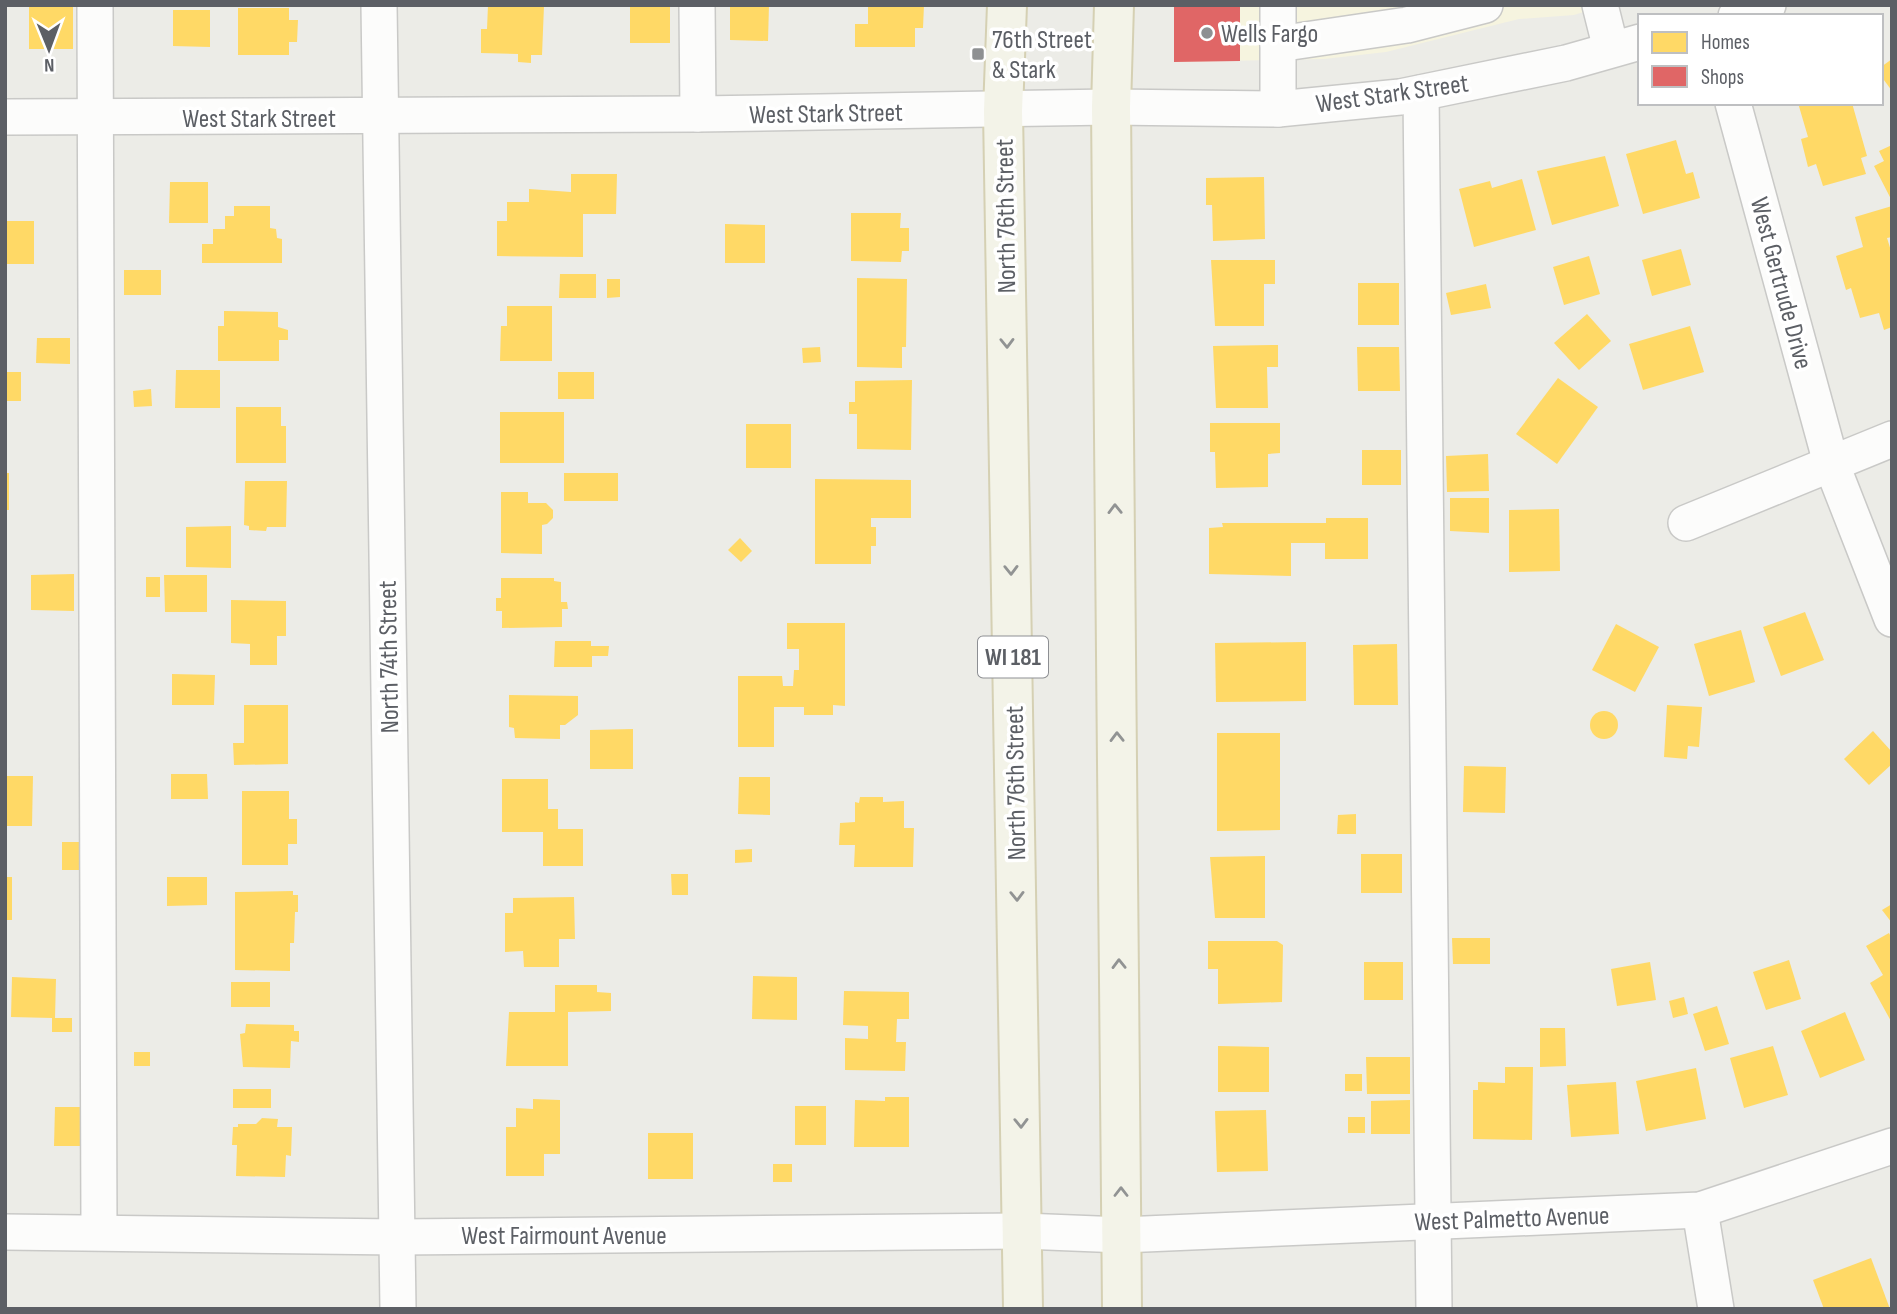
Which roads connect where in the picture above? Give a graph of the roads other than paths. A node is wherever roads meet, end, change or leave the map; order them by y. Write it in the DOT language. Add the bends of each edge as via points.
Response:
graph roads {
  1 [pos="95,5"];
  2 [pos="379,5"];
  3 [pos="697,5"];
  4 [pos="1007,5"];
  5 [pos="1114,5"];
  6 [pos="1278,5"];
  7 [pos="1486,5"];
  8 [pos="1600,5"];
  9 [pos="1768,5"];
  10 [pos="1742,14"];
  11 [pos="1278,44"];
  12 [pos="1625,45"];
  13 [pos="1421,93"];
  14 [pos="1734,105"];
  15 [pos="1111,107"];
  16 [pos="1278,108"];
  17 [pos="1003,111"];
  18 [pos="698,114"];
  19 [pos="5,117"];
  20 [pos="380,117"];
  21 [pos="96,119"];
  22 [pos="1892,439"];
  23 [pos="1831,463"];
  24 [pos="1686,523"];
  25 [pos="1892,619"];
  26 [pos="1892,1146"];
  27 [pos="1700,1210"];
  28 [pos="1433,1221"];
  29 [pos="99,1231"];
  30 [pos="1023,1231"];
  31 [pos="5,1232"];
  32 [pos="1122,1235"];
  33 [pos="397,1237"];
  34 [pos="398,1309"];
  35 [pos="1023,1309"];
  36 [pos="1122,1309"];
  37 [pos="1434,1309"];
  38 [pos="1716,1309"];
  1 -- 21 [label="street"];
  2 -- 20 [label="street, North 74th Street"];
  3 -- 18 [label="street"];
  4 -- 17 [label="main road, North 76th Street / WI 181"];
  5 -- 15 [label="main road"];
  6 -- 11 [label="street"];
  7 -- 11 [label="street" via="1407,25"];
  8 -- 12 [label="street"];
  9 -- 10 [label="street"];
  11 -- 16 [label="street"];
  12 -- 13 [label="street, West Stark Street" via="1566,63"];
  13 -- 16 [label="street, West Stark Street"];
  13 -- 28 [label="street"];
  14 -- 23 [label="street, West Gertrude Drive"];
  15 -- 16 [label="street, West Stark Street"];
  15 -- 17 [label="street, West Stark Street"];
  32 -- 15 [label="main road, one-way"];
  17 -- 18 [label="street, West Stark Street"];
  17 -- 30 [label="main road, North 76th Street / WI 181, one-way"];
  18 -- 20 [label="street, West Stark Street"];
  19 -- 21 [label="street, West Stark Street"];
  20 -- 21 [label="street, West Stark Street"];
  20 -- 33 [label="street, North 74th Street"];
  21 -- 29 [label="street"];
  22 -- 23 [label="street"];
  23 -- 24 [label="street"];
  23 -- 25 [label="street, West Gertrude Drive"];
  26 -- 27 [label="street, West Palmetto Avenue"];
  27 -- 28 [label="street, West Palmetto Avenue"];
  27 -- 38 [label="street"];
  28 -- 32 [label="street, West Palmetto Avenue"];
  28 -- 37 [label="street"];
  29 -- 31 [label="street, West Fairmount Avenue"];
  29 -- 33 [label="street, West Fairmount Avenue"];
  30 -- 32 [label="street, West Fairmount Avenue"];
  30 -- 33 [label="street, West Fairmount Avenue"];
  30 -- 35 [label="main road, North 76th Street / WI 181"];
  32 -- 36 [label="main road"];
  33 -- 34 [label="street, North 74th Street"];
}
